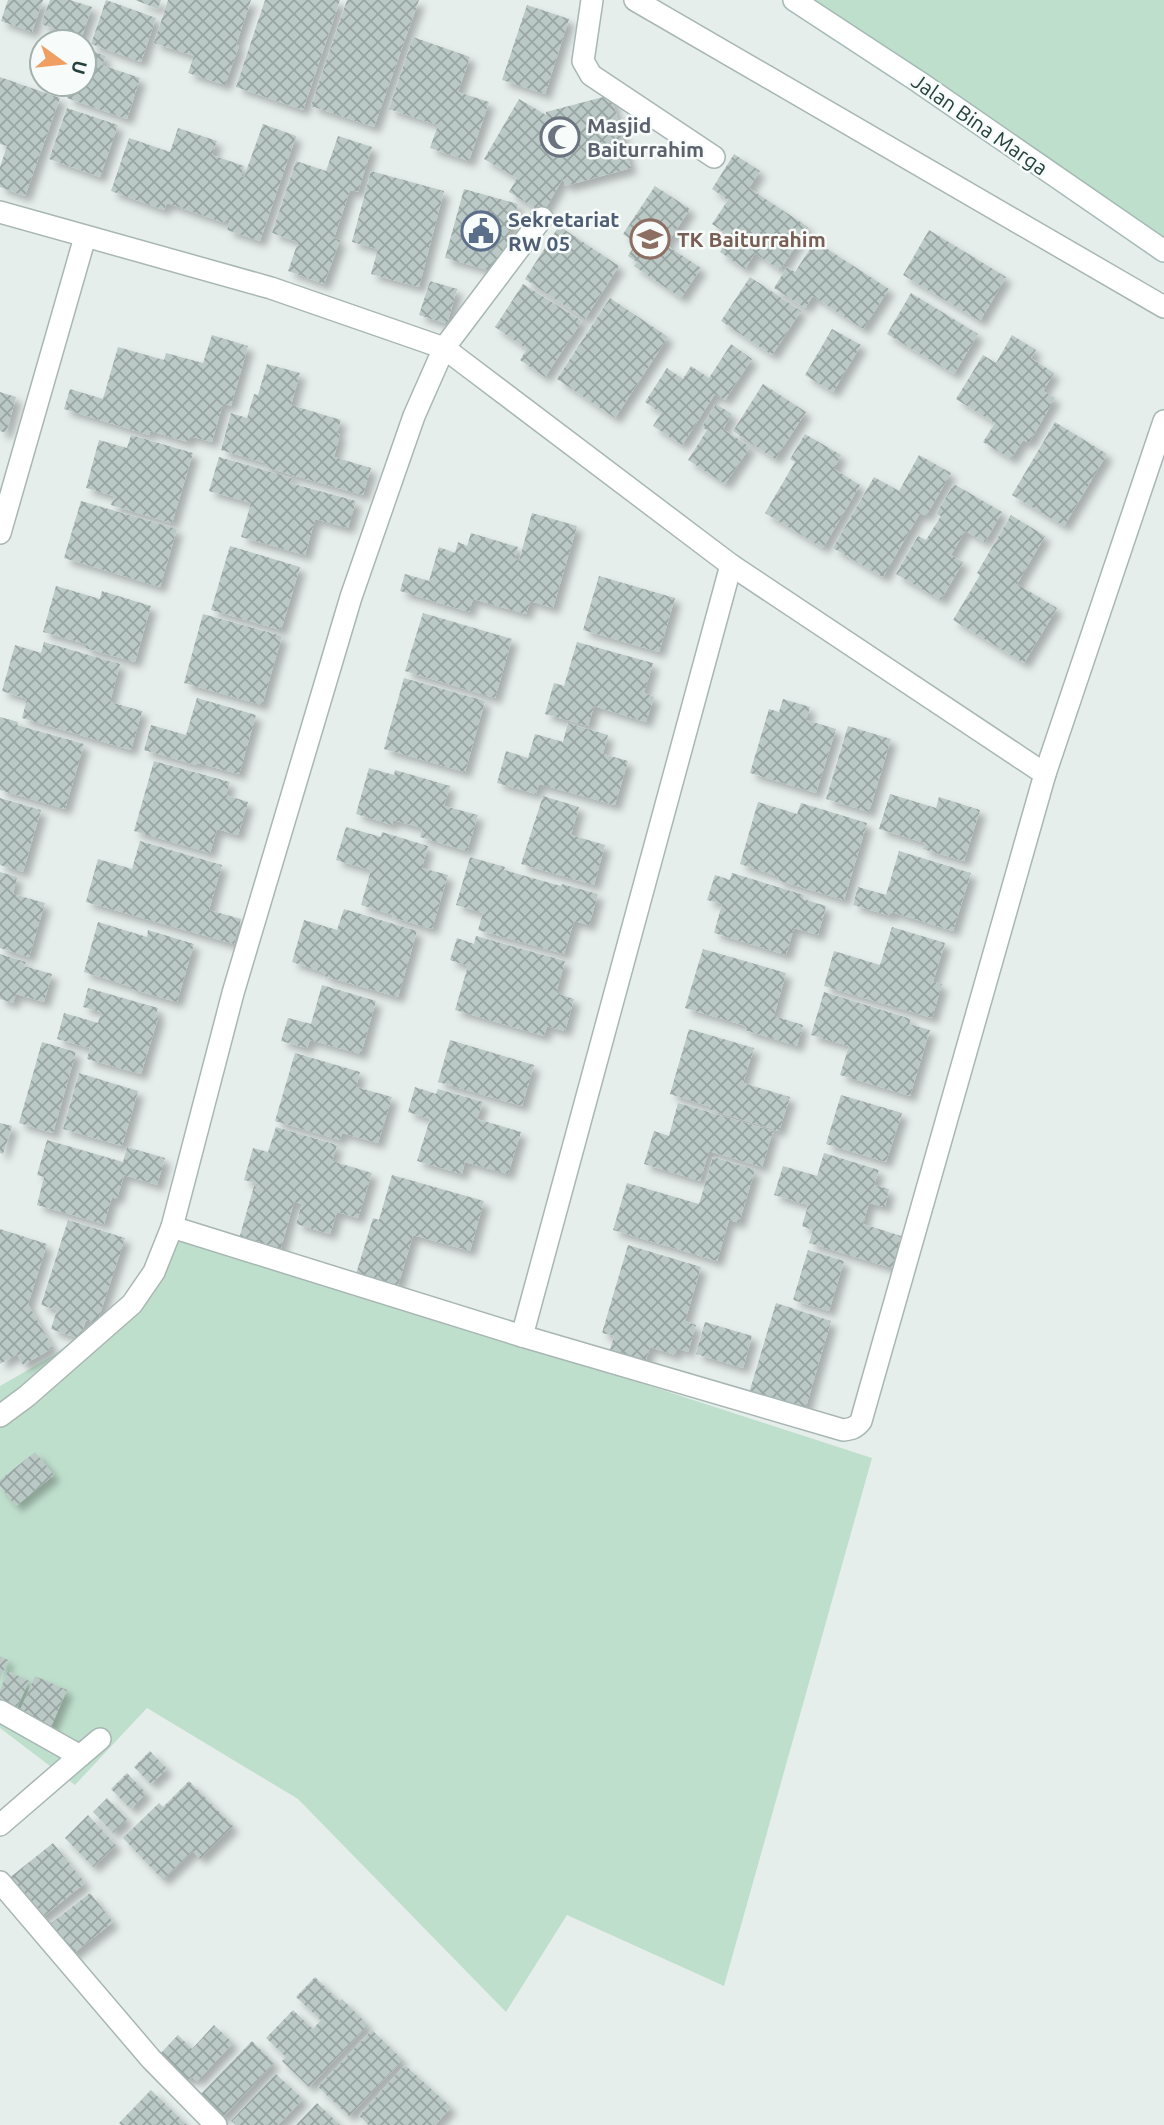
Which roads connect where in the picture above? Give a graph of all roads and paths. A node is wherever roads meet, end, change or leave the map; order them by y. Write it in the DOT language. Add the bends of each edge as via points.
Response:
graph roads {
  1 [pos="592,0"];
  2 [pos="635,0"];
  3 [pos="794,0"];
  4 [pos="714,157"];
  5 [pos="0,212"];
  6 [pos="542,218"];
  7 [pos="85,237"];
  8 [pos="1164,251"];
  9 [pos="1164,307"];
  10 [pos="444,348"];
  11 [pos="1164,421"];
  12 [pos="0,533"];
  13 [pos="731,565"];
  14 [pos="1045,774"];
  15 [pos="172,1227"];
  16 [pos="522,1336"];
  17 [pos="0,1416"];
  18 [pos="0,1711"];
  19 [pos="100,1739"];
  20 [pos="80,1756"];
  21 [pos="0,1825"];
  22 [pos="0,1882"];
  23 [pos="216,2125"];
  1 -- 4 [label="street" via="583,61 591,75"];
  2 -- 9 [label="street"];
  3 -- 8 [label="street, Jalan Bina Marga"];
  5 -- 7 [label="street"];
  6 -- 10 [label="street"];
  7 -- 10 [label="street" via="271,288"];
  7 -- 12 [label="street"];
  10 -- 13 [label="street"];
  10 -- 15 [label="street" via="414,416 351,597 233,993"];
  11 -- 14 [label="street"];
  13 -- 14 [label="street"];
  13 -- 16 [label="street"];
  14 -- 16 [label="street" via="858,1425 843,1430"];
  15 -- 16 [label="street"];
  15 -- 17 [label="street" via="154,1272 132,1304"];
  18 -- 20 [label="street"];
  19 -- 20 [label="street"];
  20 -- 21 [label="street"];
  22 -- 23 [label="street" via="151,2059"];
}
